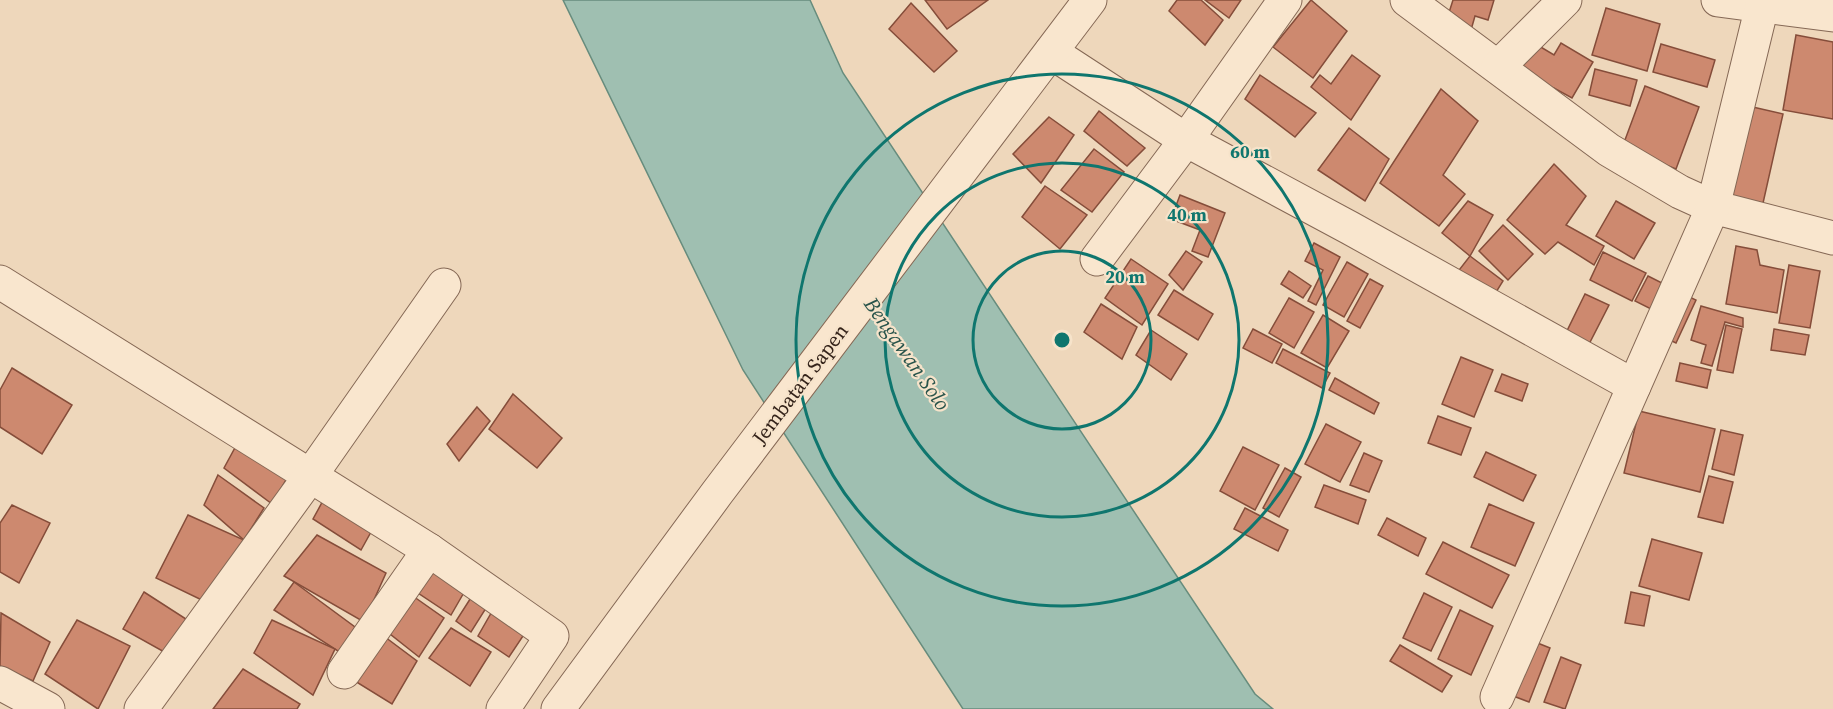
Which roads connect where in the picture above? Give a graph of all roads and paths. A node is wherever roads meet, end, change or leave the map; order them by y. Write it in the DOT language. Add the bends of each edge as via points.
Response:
graph roads {
  1 [pos="1090,0"];
  2 [pos="1285,0"];
  3 [pos="1407,0"];
  4 [pos="1565,0"];
  5 [pos="1719,0"];
  6 [pos="1762,6"];
  7 [pos="1833,15"];
  8 [pos="1051,52"];
  9 [pos="1498,67"];
  10 [pos="1186,140"];
  11 [pos="1713,207"];
  12 [pos="1833,238"];
  13 [pos="1097,259"];
  14 [pos="0,282"];
  15 [pos="444,285"];
  16 [pos="1634,386"];
  17 [pos="311,475"];
  18 [pos="429,550"];
  19 [pos="552,636"];
  20 [pos="590,665"];
  21 [pos="344,672"];
  22 [pos="0,683"];
  23 [pos="1497,698"];
  24 [pos="48,709"];
  25 [pos="141,709"];
  26 [pos="504,709"];
  27 [pos="558,709"];
  1 -- 8 [label="street, Jembatan Sapen"];
  2 -- 10 [label="street"];
  3 -- 9 [label="street"];
  4 -- 9 [label="street"];
  5 -- 6 [label="street"];
  6 -- 7 [label="street"];
  6 -- 11 [label="street"];
  8 -- 10 [label="street"];
  8 -- 20 [label="street, Jembatan Sapen"];
  9 -- 11 [label="street" via="1609,150"];
  10 -- 13 [label="street"];
  10 -- 16 [label="street"];
  11 -- 12 [label="street"];
  11 -- 16 [label="street"];
  14 -- 17 [label="street"];
  15 -- 17 [label="street"];
  16 -- 23 [label="street"];
  17 -- 18 [label="street"];
  17 -- 25 [label="street"];
  18 -- 19 [label="street"];
  18 -- 21 [label="street"];
  19 -- 20 [label="street"];
  19 -- 26 [label="street"];
  20 -- 27 [label="street, Jembatan Sapen"];
  22 -- 24 [label="street"];
}
